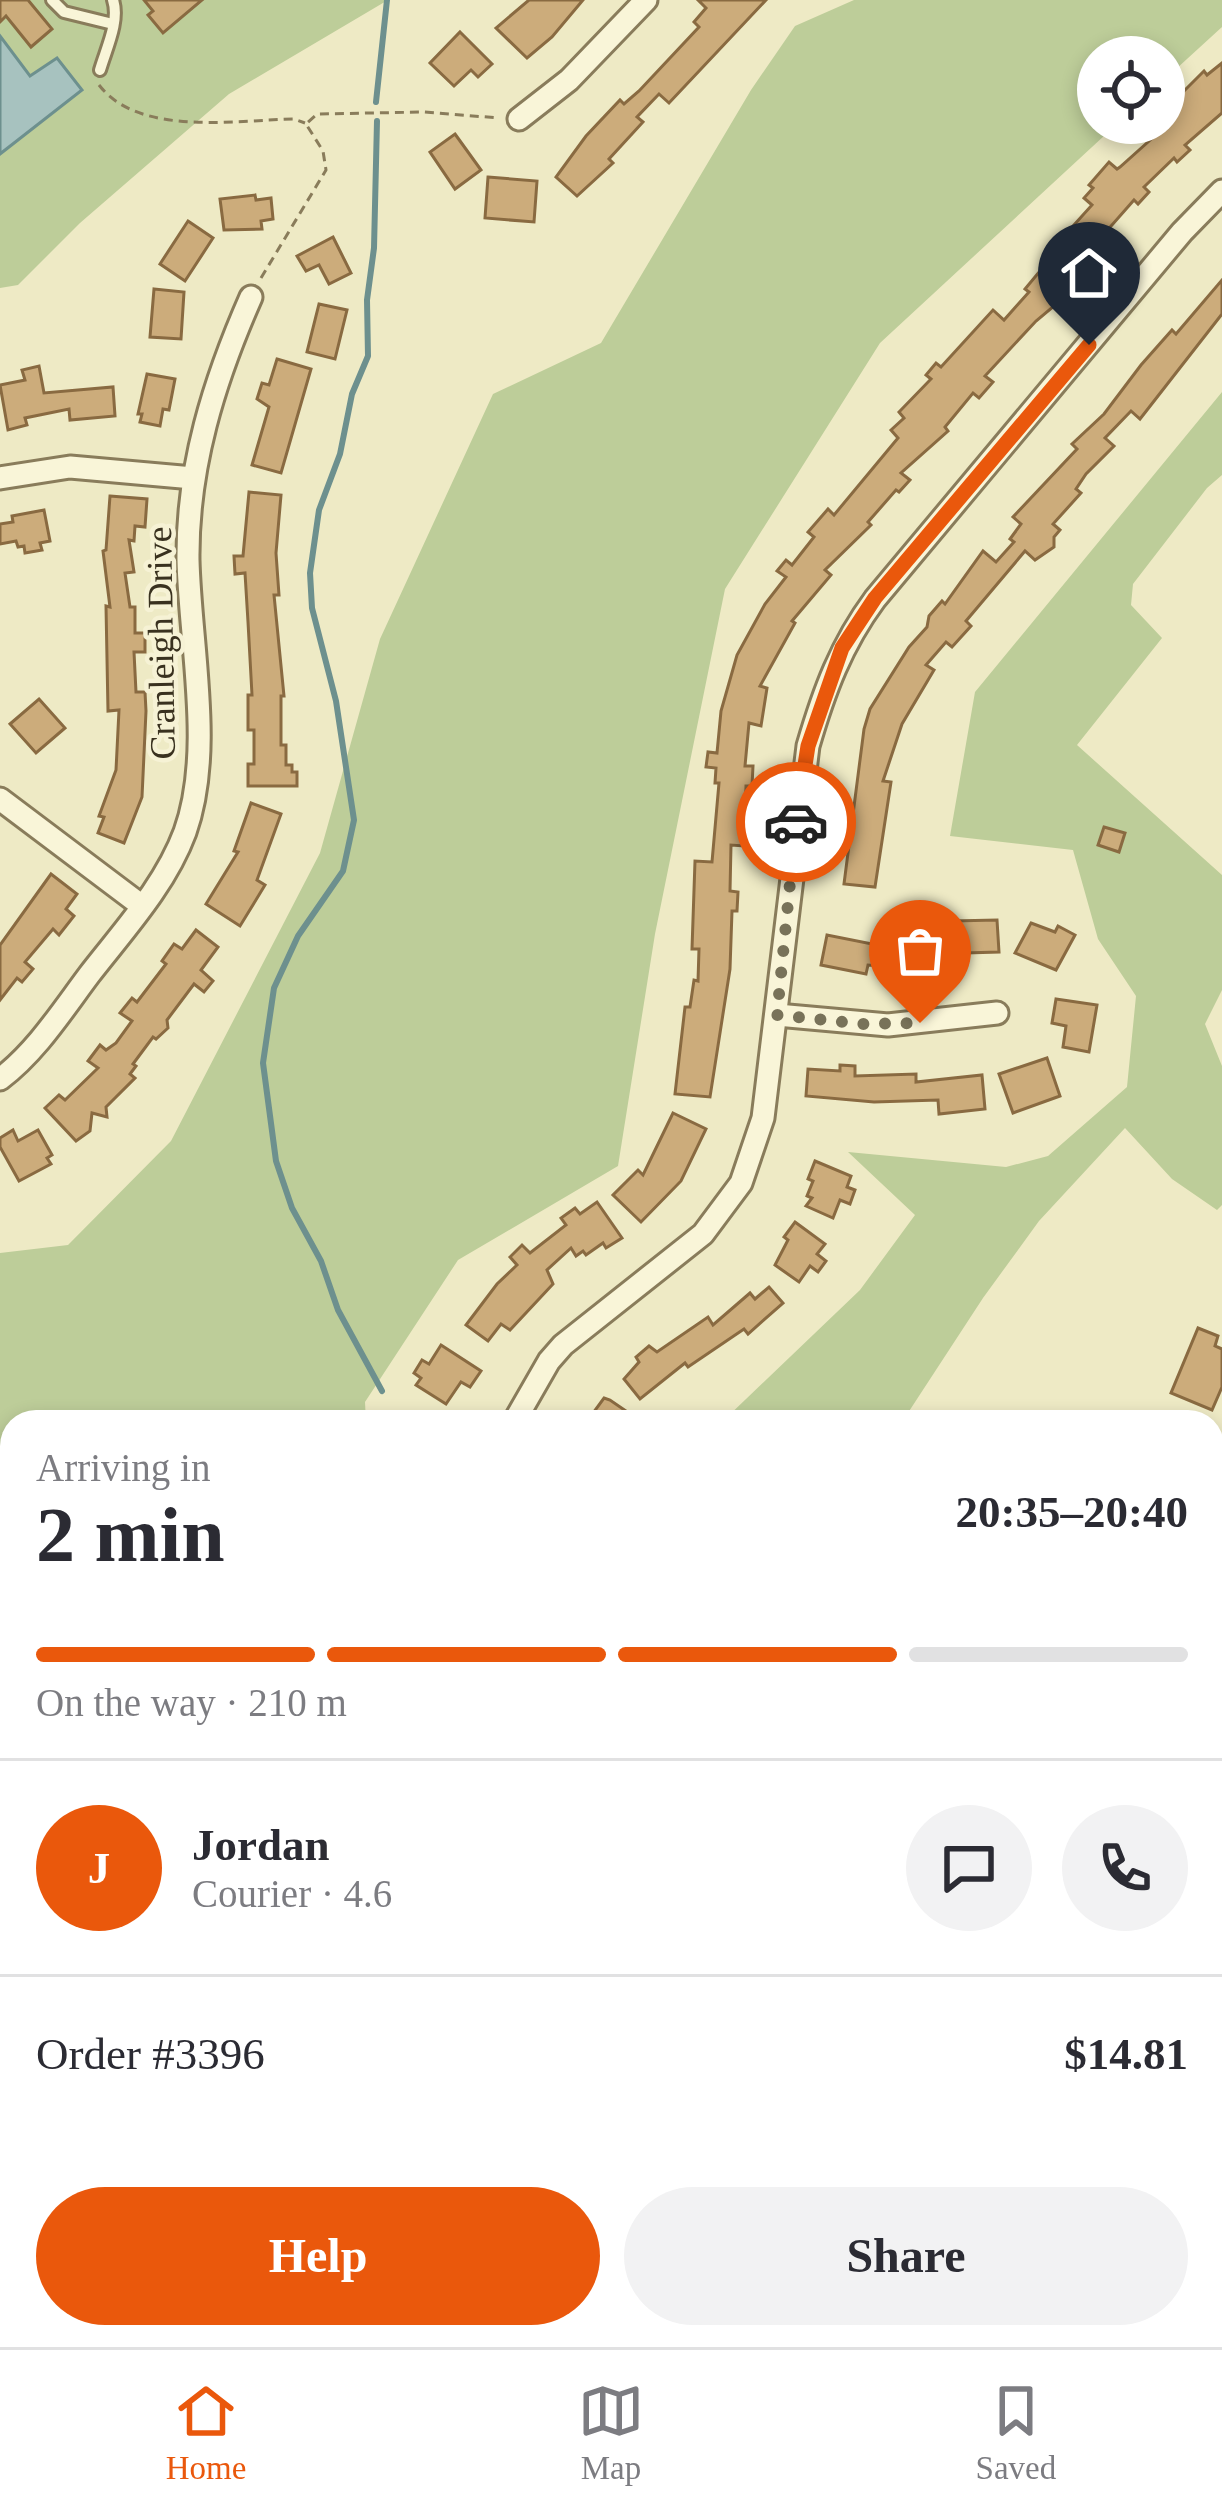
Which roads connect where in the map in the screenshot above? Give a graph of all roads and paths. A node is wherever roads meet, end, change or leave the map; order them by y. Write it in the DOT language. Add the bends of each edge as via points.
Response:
graph roads {
  1 [pos="52,0"];
  2 [pos="112,0"];
  3 [pos="646,0"];
  4 [pos="113,24"];
  5 [pos="100,70"];
  6 [pos="519,119"];
  7 [pos="306,124"];
  8 [pos="1222,191"];
  9 [pos="251,297"];
  10 [pos="0,478"];
  11 [pos="193,478"];
  12 [pos="0,799"];
  13 [pos="142,906"];
  14 [pos="997,1013"];
  15 [pos="777,1015"];
  16 [pos="0,1078"];
  17 [pos="521,1410"];
  1 -- 4 [label="lane" via="64,12"];
  2 -- 4 [label="lane"];
  3 -- 6 [label="street"];
  4 -- 5 [label="lane"];
  5 -- 7 [label="path" via="100,89 155,120"];
  6 -- 7 [label="path" via="330,112"];
  7 -- 9 [label="path" via="326,170"];
  8 -- 15 [label="street" via="875,598 842,648 808,746"];
  9 -- 11 [label="street, Cranleigh Drive" via="225,355"];
  10 -- 11 [label="street" via="70,467"];
  11 -- 13 [label="street, Cranleigh Drive" via="195,783 185,831"];
  12 -- 13 [label="street"];
  13 -- 16 [label="street, Cranleigh Drive"];
  14 -- 15 [label="street" via="888,1025"];
  15 -- 17 [label="street" via="763,1118 741,1183 703,1234 563,1345"];
}
